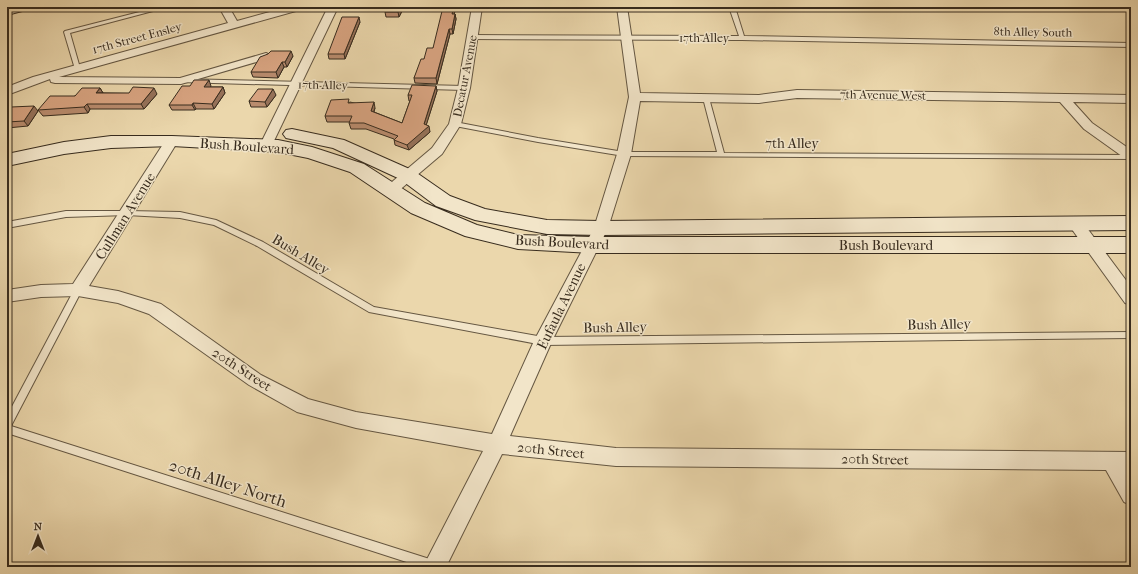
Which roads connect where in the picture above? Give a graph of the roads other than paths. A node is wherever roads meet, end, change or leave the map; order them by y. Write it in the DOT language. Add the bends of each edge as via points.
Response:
graph roads {
  1 [pos="21,7"];
  2 [pos="165,7"];
  3 [pos="224,7"];
  4 [pos="299,7"];
  5 [pos="333,7"];
  6 [pos="478,7"];
  7 [pos="622,7"];
  8 [pos="732,7"];
  9 [pos="7,11"];
  10 [pos="234,25"];
  11 [pos="473,37"];
  12 [pos="626,38"];
  13 [pos="742,38"];
  14 [pos="935,41"];
  15 [pos="1131,45"];
  16 [pos="266,56"];
  17 [pos="77,68"];
  18 [pos="37,79"];
  19 [pos="181,81"];
  20 [pos="296,84"];
  21 [pos="464,88"];
  22 [pos="7,90"];
  23 [pos="635,97"];
  24 [pos="706,98"];
  25 [pos="1063,98"];
  26 [pos="1131,99"];
  27 [pos="455,124"];
  28 [pos="269,139"];
  29 [pos="172,141"];
  30 [pos="7,149"];
  31 [pos="624,154"];
  32 [pos="722,155"];
  33 [pos="1131,157"];
  34 [pos="7,160"];
  35 [pos="407,175"];
  36 [pos="391,190"];
  37 [pos="127,212"];
  38 [pos="1131,223"];
  39 [pos="1076,224"];
  40 [pos="7,225"];
  41 [pos="596,236"];
  42 [pos="1091,245"];
  43 [pos="1131,245"];
  44 [pos="78,290"];
  45 [pos="7,296"];
  46 [pos="1131,299"];
  47 [pos="1131,334"];
  48 [pos="543,341"];
  49 [pos="7,426"];
  50 [pos="7,429"];
  51 [pos="497,444"];
  52 [pos="1122,462"];
  53 [pos="1131,468"];
  54 [pos="1131,494"];
  55 [pos="436,567"];
  1 -- 9 [label="main road"];
  2 -- 17 [label="lane" via="66,32"];
  3 -- 10 [label="street"];
  4 -- 10 [label="street, 17th Street Ensley"];
  5 -- 20 [label="street"];
  6 -- 11 [label="street, Decatur Avenue"];
  7 -- 12 [label="street, Eufaula Avenue"];
  8 -- 13 [label="lane"];
  10 -- 17 [label="street, 17th Street Ensley"];
  11 -- 12 [label="lane, 17th Alley"];
  11 -- 21 [label="street, Decatur Avenue"];
  12 -- 13 [label="lane, 17th Alley"];
  12 -- 23 [label="street, Eufaula Avenue"];
  13 -- 14 [label="lane, 17th Alley"];
  14 -- 15 [label="lane, 8th Alley South"];
  16 -- 19 [label="street, 17th Alley"];
  17 -- 18 [label="street, 17th Street Ensley"];
  18 -- 19 [label="street, 17th Alley"];
  18 -- 22 [label="street, 17th Street Ensley"];
  19 -- 20 [label="lane, 17th Alley"];
  20 -- 21 [label="lane, 17th Alley"];
  20 -- 28 [label="street"];
  21 -- 27 [label="street, Decatur Avenue"];
  23 -- 24 [label="street, 7th Avenue West"];
  23 -- 31 [label="street, Eufaula Avenue"];
  24 -- 25 [label="street, 7th Avenue West" via="759,98 797,94"];
  24 -- 32 [label="lane"];
  25 -- 26 [label="street, 7th Avenue West"];
  25 -- 33 [label="street" via="1088,126"];
  27 -- 31 [label="lane, 7th Alley"];
  27 -- 35 [label="street, Decatur Avenue" via="437,151"];
  28 -- 29 [label="main road, Bush Boulevard"];
  28 -- 30 [label="main road, Bush Boulevard" via="144,130 82,133"];
  28 -- 35 [label="main road, Bush Boulevard" via="301,135 338,144"];
  28 -- 36 [label="main road, Bush Boulevard" via="278,146 312,153 357,168"];
  29 -- 34 [label="main road, Bush Boulevard" via="110,142 64,148"];
  29 -- 37 [label="street, Cullman Avenue"];
  31 -- 32 [label="lane, 7th Alley"];
  31 -- 41 [label="street, Eufaula Avenue"];
  32 -- 33 [label="lane, 7th Alley"];
  35 -- 36 [label="street, Decatur Avenue"];
  35 -- 41 [label="main road, Bush Boulevard" via="443,201 482,215"];
  36 -- 41 [label="main road, Bush Boulevard" via="418,208 472,231 518,242"];
  37 -- 40 [label="lane, Bush Alley" via="66,214"];
  37 -- 44 [label="street, Cullman Avenue"];
  37 -- 48 [label="lane, Bush Alley" via="180,215 216,223 260,244 372,310"];
  38 -- 39 [label="main road, Bush Boulevard"];
  39 -- 41 [label="main road, Bush Boulevard"];
  39 -- 42 [label="street"];
  41 -- 42 [label="main road, Bush Boulevard"];
  41 -- 48 [label="street, Eufaula Avenue"];
  42 -- 43 [label="main road, Bush Boulevard"];
  42 -- 46 [label="street"];
  44 -- 45 [label="street, 20th Street"];
  44 -- 49 [label="lane"];
  44 -- 51 [label="street, 20th Street" via="118,297 155,309 255,380 304,406 356,420"];
  47 -- 48 [label="lane, Bush Alley"];
  48 -- 51 [label="street, Eufaula Avenue"];
  50 -- 55 [label="lane, 20th Alley North"];
  51 -- 52 [label="street, 20th Street" via="616,457"];
  51 -- 55 [label="street, Eufaula Avenue"];
  52 -- 53 [label="street, 20th Street"];
  52 -- 54 [label="street"];
}
